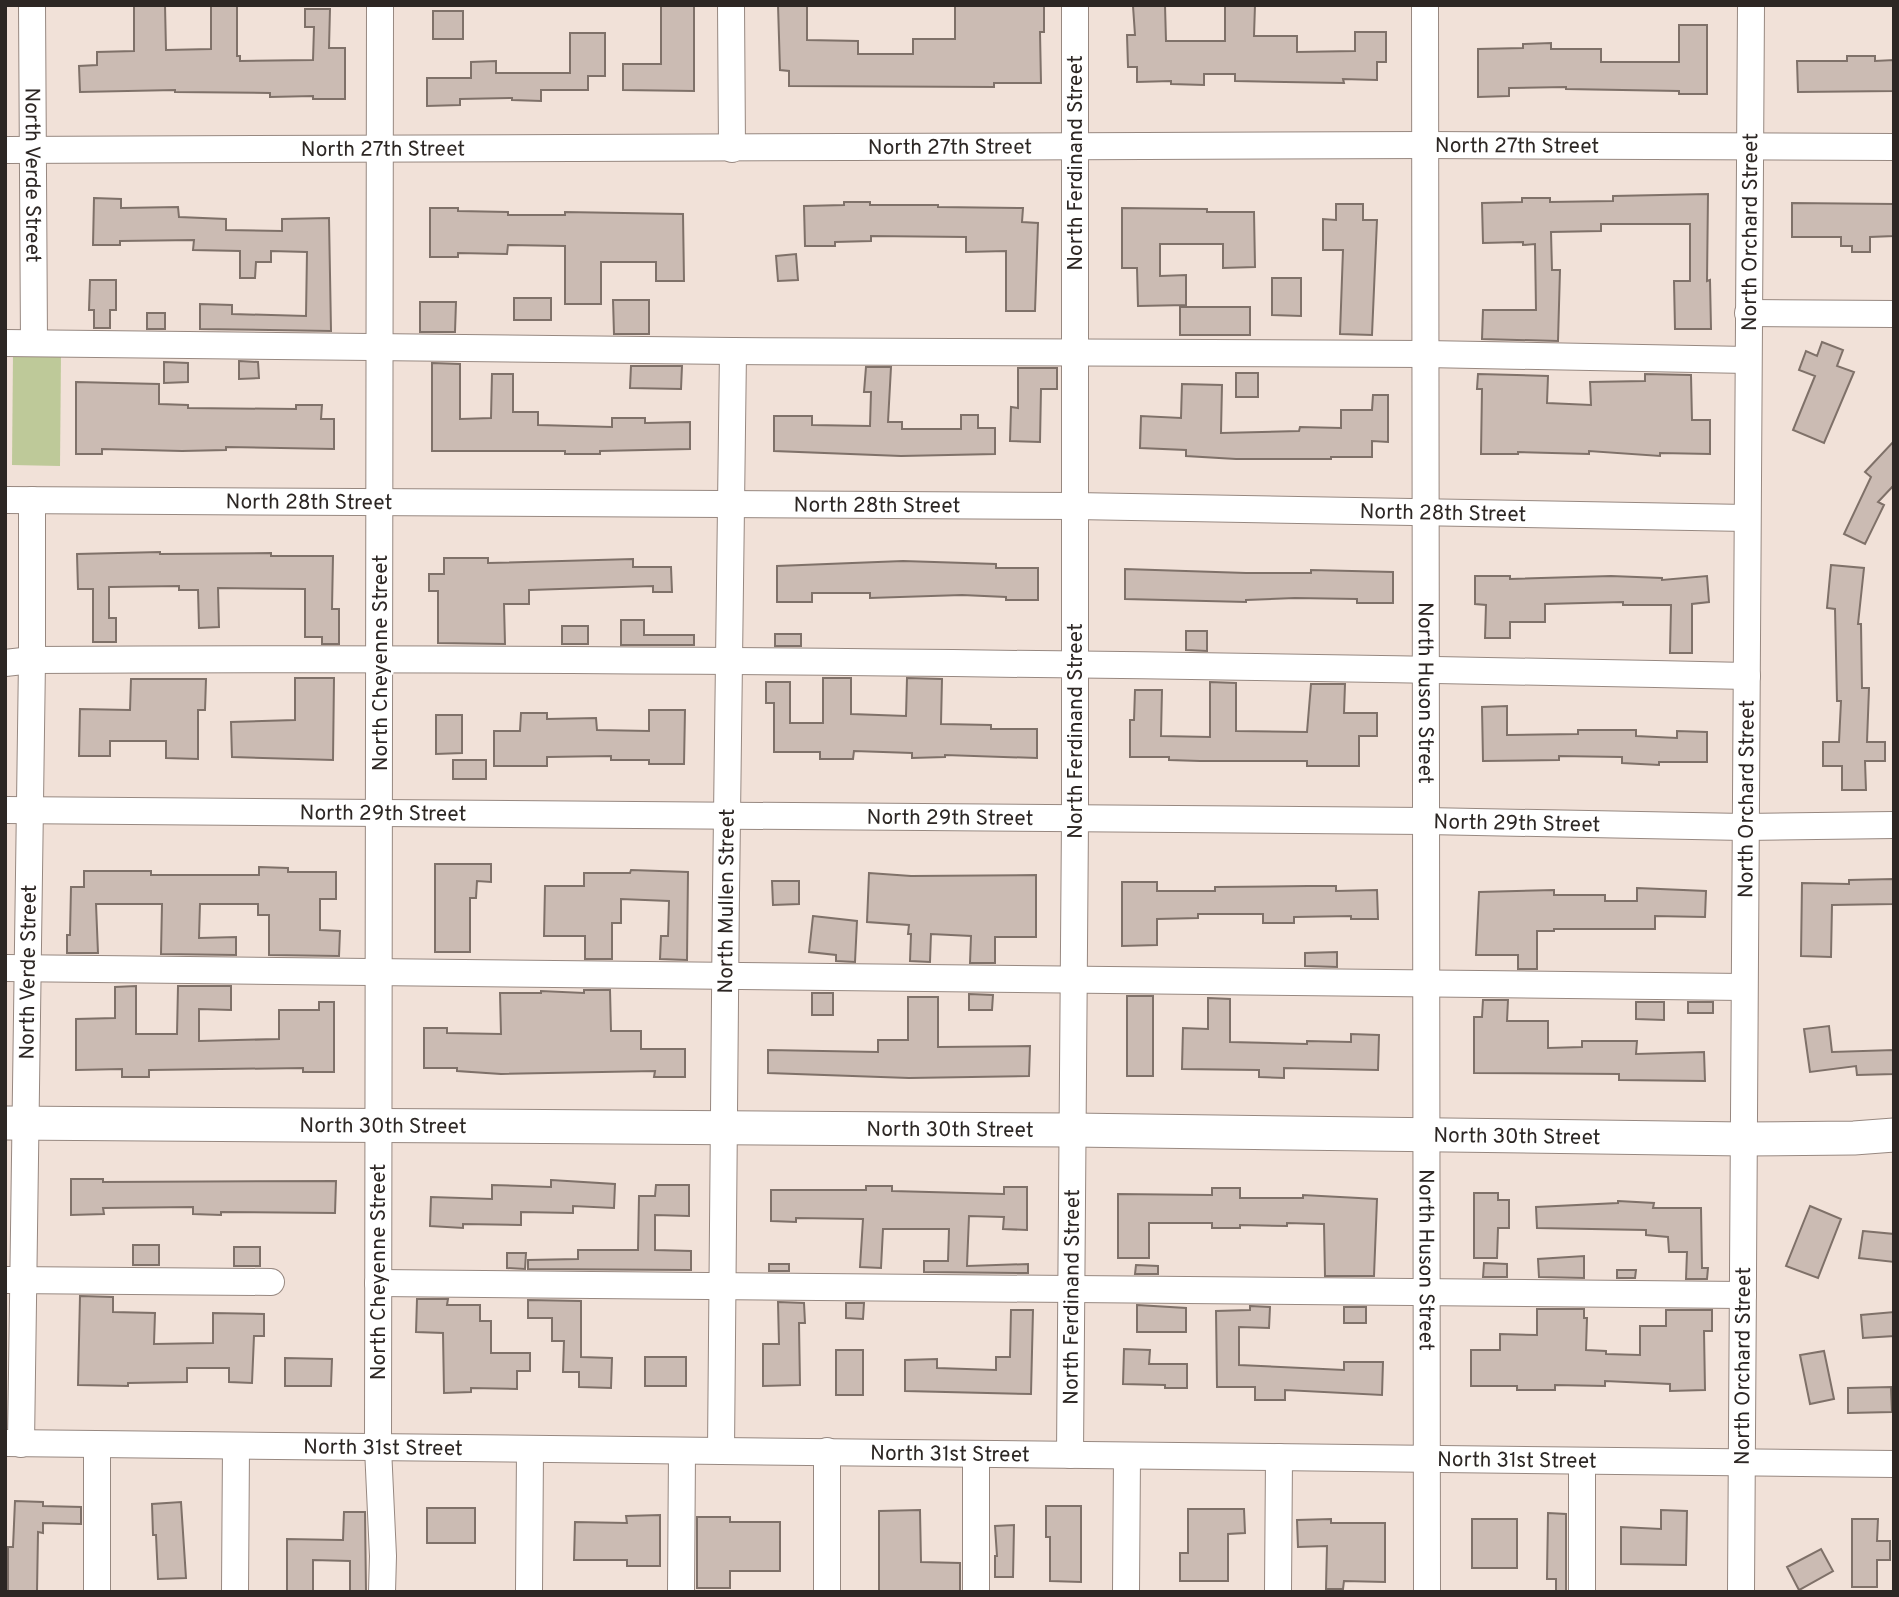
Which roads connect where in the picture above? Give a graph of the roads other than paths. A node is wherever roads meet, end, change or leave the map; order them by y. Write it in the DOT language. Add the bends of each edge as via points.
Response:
graph roads {
  1 [pos="32,5"];
  2 [pos="380,5"];
  3 [pos="731,5"];
  4 [pos="1075,5"];
  5 [pos="1425,5"];
  6 [pos="1751,5"];
  7 [pos="1425,145"];
  8 [pos="1075,146"];
  9 [pos="1749,146"];
  10 [pos="1894,147"];
  11 [pos="732,149"];
  12 [pos="5,150"];
  13 [pos="34,150"];
  14 [pos="381,150"];
  15 [pos="1748,313"];
  16 [pos="1894,314"];
  17 [pos="5,343"];
  18 [pos="34,343"];
  19 [pos="380,346"];
  20 [pos="733,351"];
  21 [pos="1075,351"];
  22 [pos="1425,355"];
  23 [pos="1748,359"];
  24 [pos="5,500"];
  25 [pos="32,500"];
  26 [pos="380,503"];
  27 [pos="730,503"];
  28 [pos="1075,506"];
  29 [pos="1425,511"];
  30 [pos="1747,518"];
  31 [pos="380,658"];
  32 [pos="32,660"];
  33 [pos="729,661"];
  34 [pos="5,663"];
  35 [pos="1075,665"];
  36 [pos="1426,669"];
  37 [pos="1747,676"];
  38 [pos="17,810"];
  39 [pos="379,813"];
  40 [pos="725,816"];
  41 [pos="1075,819"];
  42 [pos="1426,821"];
  43 [pos="1894,825"];
  44 [pos="1744,827"];
  45 [pos="16,969"];
  46 [pos="379,972"];
  47 [pos="726,976"];
  48 [pos="1073,980"];
  49 [pos="1426,984"];
  50 [pos="1744,987"];
  51 [pos="15,1123"];
  52 [pos="379,1125"];
  53 [pos="722,1129"];
  54 [pos="1072,1130"];
  55 [pos="1426,1134"];
  56 [pos="1894,1135"];
  57 [pos="1744,1139"];
  58 [pos="14,1280"];
  59 [pos="271,1282"];
  60 [pos="378,1283"];
  61 [pos="722,1286"];
  62 [pos="1071,1289"];
  63 [pos="1427,1291"];
  64 [pos="1743,1295"];
  65 [pos="13,1443"];
  66 [pos="97,1445"];
  67 [pos="236,1446"];
  68 [pos="377,1448"];
  69 [pos="530,1449"];
  70 [pos="682,1451"];
  71 [pos="721,1451"];
  72 [pos="827,1451"];
  73 [pos="976,1454"];
  74 [pos="1070,1455"];
  75 [pos="1127,1456"];
  76 [pos="1279,1457"];
  77 [pos="1427,1459"];
  78 [pos="1582,1461"];
  79 [pos="1742,1463"];
  80 [pos="1894,1464"];
  81 [pos="97,1592"];
  82 [pos="235,1592"];
  83 [pos="382,1592"];
  84 [pos="528,1592"];
  85 [pos="681,1592"];
  86 [pos="827,1592"];
  87 [pos="976,1592"];
  88 [pos="1126,1592"];
  89 [pos="1278,1592"];
  90 [pos="1427,1592"];
  91 [pos="1582,1592"];
  92 [pos="1741,1592"];
  1 -- 13 [label="street, North Verde Street"];
  2 -- 14 [label="street, North Cheyenne Street"];
  3 -- 11 [label="street"];
  4 -- 8 [label="street, North Ferdinand Street"];
  5 -- 7 [label="street, North Huson Street"];
  6 -- 9 [label="street, North Orchard Street"];
  7 -- 8 [label="street, North 27th Street"];
  7 -- 9 [label="street, North 27th Street"];
  7 -- 22 [label="street, North Huson Street"];
  8 -- 11 [label="street, North 27th Street"];
  8 -- 21 [label="street, North Ferdinand Street"];
  9 -- 10 [label="street, North 27th Street"];
  9 -- 15 [label="street, North Orchard Street"];
  11 -- 14 [label="street, North 27th Street"];
  12 -- 13 [label="street, North 27th Street"];
  13 -- 14 [label="street, North 27th Street"];
  13 -- 18 [label="street, North Verde Street"];
  14 -- 19 [label="street, North Cheyenne Street"];
  15 -- 16 [label="street"];
  15 -- 23 [label="street, North Orchard Street"];
  17 -- 18 [label="street"];
  18 -- 19 [label="street"];
  19 -- 20 [label="street"];
  19 -- 26 [label="street, North Cheyenne Street"];
  20 -- 21 [label="street"];
  20 -- 27 [label="street, North Mullen Street"];
  21 -- 22 [label="street"];
  21 -- 28 [label="street, North Ferdinand Street"];
  22 -- 23 [label="street"];
  22 -- 29 [label="street, North Huson Street"];
  23 -- 30 [label="street, North Orchard Street"];
  24 -- 25 [label="street, North 28th Street"];
  25 -- 26 [label="street, North 28th Street"];
  25 -- 32 [label="street, North Verde Street"];
  26 -- 27 [label="street, North 28th Street"];
  26 -- 31 [label="street, North Cheyenne Street"];
  27 -- 28 [label="street, North 28th Street"];
  27 -- 33 [label="street, North Mullen Street"];
  28 -- 29 [label="street, North 28th Street"];
  28 -- 35 [label="street, North Ferdinand Street"];
  29 -- 30 [label="street, North 28th Street"];
  29 -- 36 [label="street, North Huson Street"];
  30 -- 37 [label="street, North Orchard Street"];
  31 -- 32 [label="street"];
  31 -- 33 [label="street"];
  31 -- 39 [label="street, North Cheyenne Street"];
  32 -- 34 [label="street"];
  32 -- 38 [label="street, North Verde Street"];
  33 -- 35 [label="street"];
  33 -- 40 [label="street, North Mullen Street"];
  35 -- 36 [label="street"];
  35 -- 41 [label="street, North Ferdinand Street"];
  36 -- 37 [label="street"];
  36 -- 42 [label="street, North Huson Street"];
  37 -- 44 [label="street, North Orchard Street"];
  38 -- 39 [label="street, North 29th Street"];
  38 -- 45 [label="street, North Verde Street"];
  39 -- 40 [label="street, North 29th Street"];
  39 -- 46 [label="street, North Cheyenne Street"];
  40 -- 41 [label="street, North 29th Street"];
  40 -- 47 [label="street, North Mullen Street"];
  41 -- 42 [label="street, North 29th Street"];
  41 -- 48 [label="street, North Ferdinand Street"];
  42 -- 44 [label="street, North 29th Street"];
  42 -- 49 [label="street, North Huson Street"];
  43 -- 44 [label="street, North 29th Street"];
  44 -- 50 [label="street, North Orchard Street"];
  45 -- 46 [label="street"];
  45 -- 51 [label="street, North Verde Street"];
  46 -- 47 [label="street"];
  46 -- 52 [label="street, North Cheyenne Street"];
  47 -- 48 [label="street"];
  47 -- 53 [label="street, North Mullen Street"];
  48 -- 49 [label="street"];
  48 -- 54 [label="street, North Ferdinand Street"];
  49 -- 50 [label="street"];
  49 -- 55 [label="street, North Huson Street"];
  50 -- 57 [label="street, North Orchard Street"];
  51 -- 52 [label="main road, North 30th Street"];
  51 -- 58 [label="street, North Verde Street"];
  52 -- 53 [label="main road, North 30th Street"];
  52 -- 60 [label="street, North Cheyenne Street"];
  53 -- 54 [label="main road, North 30th Street"];
  53 -- 61 [label="street, North Mullen Street"];
  54 -- 55 [label="main road, North 30th Street"];
  54 -- 62 [label="street, North Ferdinand Street"];
  55 -- 57 [label="main road, North 30th Street"];
  55 -- 63 [label="street, North Huson Street"];
  56 -- 57 [label="main road, North 30th Street"];
  57 -- 64 [label="street, North Orchard Street"];
  58 -- 59 [label="street"];
  58 -- 65 [label="street, North Verde Street"];
  60 -- 61 [label="street"];
  60 -- 68 [label="street, North Cheyenne Street"];
  61 -- 62 [label="street"];
  61 -- 71 [label="street, North Mullen Street"];
  62 -- 63 [label="street"];
  62 -- 74 [label="street, North Ferdinand Street"];
  63 -- 64 [label="street"];
  63 -- 77 [label="street, North Huson Street"];
  64 -- 79 [label="street, North Orchard Street"];
  65 -- 66 [label="street, North 31st Street"];
  66 -- 67 [label="street, North 31st Street"];
  66 -- 81 [label="street"];
  67 -- 68 [label="street, North 31st Street"];
  67 -- 82 [label="street"];
  68 -- 69 [label="street, North 31st Street"];
  68 -- 83 [label="street, North Cheyenne Street"];
  69 -- 70 [label="street, North 31st Street"];
  69 -- 84 [label="street"];
  70 -- 71 [label="street, North 31st Street"];
  70 -- 85 [label="street"];
  71 -- 72 [label="street, North 31st Street"];
  72 -- 73 [label="street, North 31st Street"];
  72 -- 86 [label="street"];
  73 -- 74 [label="street, North 31st Street"];
  73 -- 87 [label="street"];
  74 -- 75 [label="street, North 31st Street"];
  75 -- 76 [label="street, North 31st Street"];
  75 -- 88 [label="street"];
  76 -- 77 [label="street, North 31st Street"];
  76 -- 89 [label="street"];
  77 -- 78 [label="street, North 31st Street"];
  77 -- 90 [label="street, North Huson Street"];
  78 -- 79 [label="street, North 31st Street"];
  78 -- 91 [label="street"];
  79 -- 80 [label="street, North 31st Street"];
  79 -- 92 [label="street, North Orchard Street"];
}
